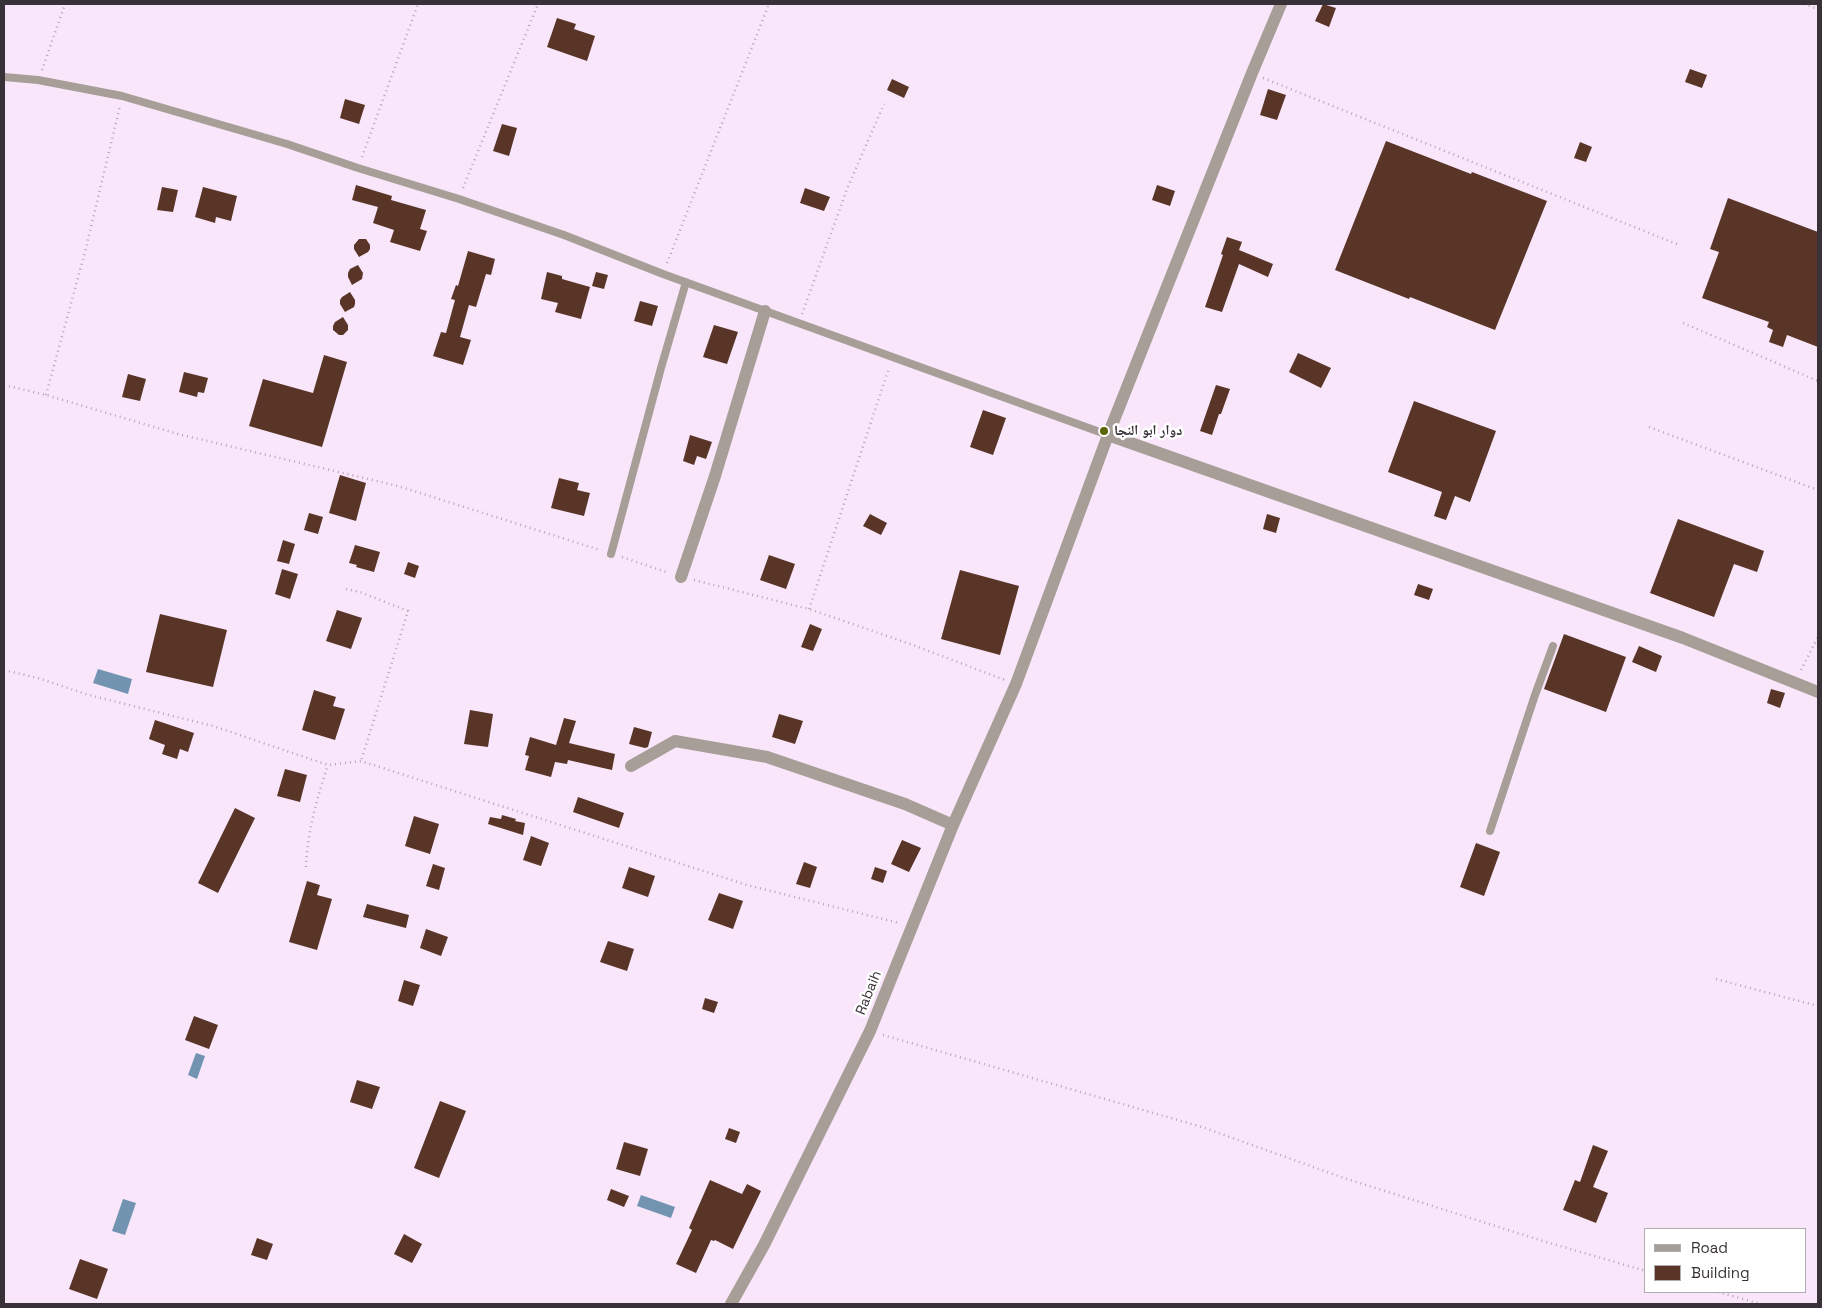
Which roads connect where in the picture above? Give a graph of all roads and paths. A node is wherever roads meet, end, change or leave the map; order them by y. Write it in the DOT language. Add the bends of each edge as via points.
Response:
graph roads {
  1 [pos="65,4"];
  2 [pos="418,4"];
  3 [pos="538,4"];
  4 [pos="769,4"];
  5 [pos="1281,4"];
  6 [pos="1804,4"];
  7 [pos="1818,9"];
  8 [pos="1252,73"];
  9 [pos="4,77"];
  10 [pos="38,80"];
  11 [pos="122,96"];
  12 [pos="884,104"];
  13 [pos="358,168"];
  14 [pos="459,199"];
  15 [pos="1679,245"];
  16 [pos="663,274"];
  17 [pos="686,282"];
  18 [pos="765,311"];
  19 [pos="799,322"];
  20 [pos="1683,323"];
  21 [pos="893,357"];
  22 [pos="1818,381"];
  23 [pos="4,385"];
  24 [pos="46,395"];
  25 [pos="1649,427"];
  26 [pos="1108,436"];
  27 [pos="1818,490"];
  28 [pos="611,554"];
  29 [pos="681,577"];
  30 [pos="346,589"];
  31 [pos="809,609"];
  32 [pos="1818,637"];
  33 [pos="1553,646"];
  34 [pos="4,670"];
  35 [pos="1795,683"];
  36 [pos="1016,684"];
  37 [pos="1818,692"];
  38 [pos="361,761"];
  39 [pos="328,765"];
  40 [pos="631,766"];
  41 [pos="954,826"];
  42 [pos="1490,831"];
  43 [pos="306,867"];
  44 [pos="912,926"];
  45 [pos="1716,978"];
  46 [pos="1818,1006"];
  47 [pos="870,1031"];
  48 [pos="1644,1270"];
  49 [pos="1722,1293"];
  50 [pos="731,1304"];
  51 [pos="1761,1304"];
  1 -- 10 [label="path"];
  2 -- 13 [label="path"];
  3 -- 14 [label="path"];
  4 -- 16 [label="path"];
  5 -- 8 [label="street, Rabaih"];
  6 -- 7 [label="path"];
  8 -- 15 [label="path"];
  8 -- 26 [label="street, Rabaih"];
  9 -- 10 [label="lane"];
  10 -- 11 [label="lane"];
  11 -- 13 [label="lane"];
  11 -- 24 [label="path" via="85,252"];
  12 -- 19 [label="path" via="847,189"];
  13 -- 14 [label="lane"];
  14 -- 16 [label="lane"];
  16 -- 17 [label="lane"];
  17 -- 18 [label="lane"];
  17 -- 28 [label="lane"];
  18 -- 19 [label="lane"];
  18 -- 29 [label="street"];
  19 -- 21 [label="lane"];
  20 -- 22 [label="path"];
  21 -- 26 [label="lane"];
  21 -- 31 [label="path"];
  23 -- 24 [label="path"];
  24 -- 28 [label="path" via="178,434 398,486"];
  25 -- 27 [label="path"];
  26 -- 35 [label="street" via="1683,638"];
  26 -- 36 [label="street, Rabaih"];
  28 -- 29 [label="path"];
  29 -- 31 [label="path"];
  30 -- 38 [label="path" via="408,611"];
  31 -- 36 [label="path"];
  32 -- 35 [label="path"];
  33 -- 42 [label="lane"];
  34 -- 39 [label="path" via="213,726"];
  35 -- 37 [label="street"];
  36 -- 41 [label="street, Rabaih"];
  38 -- 39 [label="path"];
  38 -- 44 [label="path" via="747,885"];
  39 -- 43 [label="path" via="316,805"];
  40 -- 41 [label="street" via="675,741 758,756 905,804"];
  41 -- 44 [label="street, Rabaih"];
  44 -- 47 [label="street, Rabaih"];
  45 -- 46 [label="path"];
  47 -- 48 [label="path" via="1202,1127 1344,1178"];
  47 -- 50 [label="street, Rabaih" via="764,1245"];
  49 -- 51 [label="path"];
}
